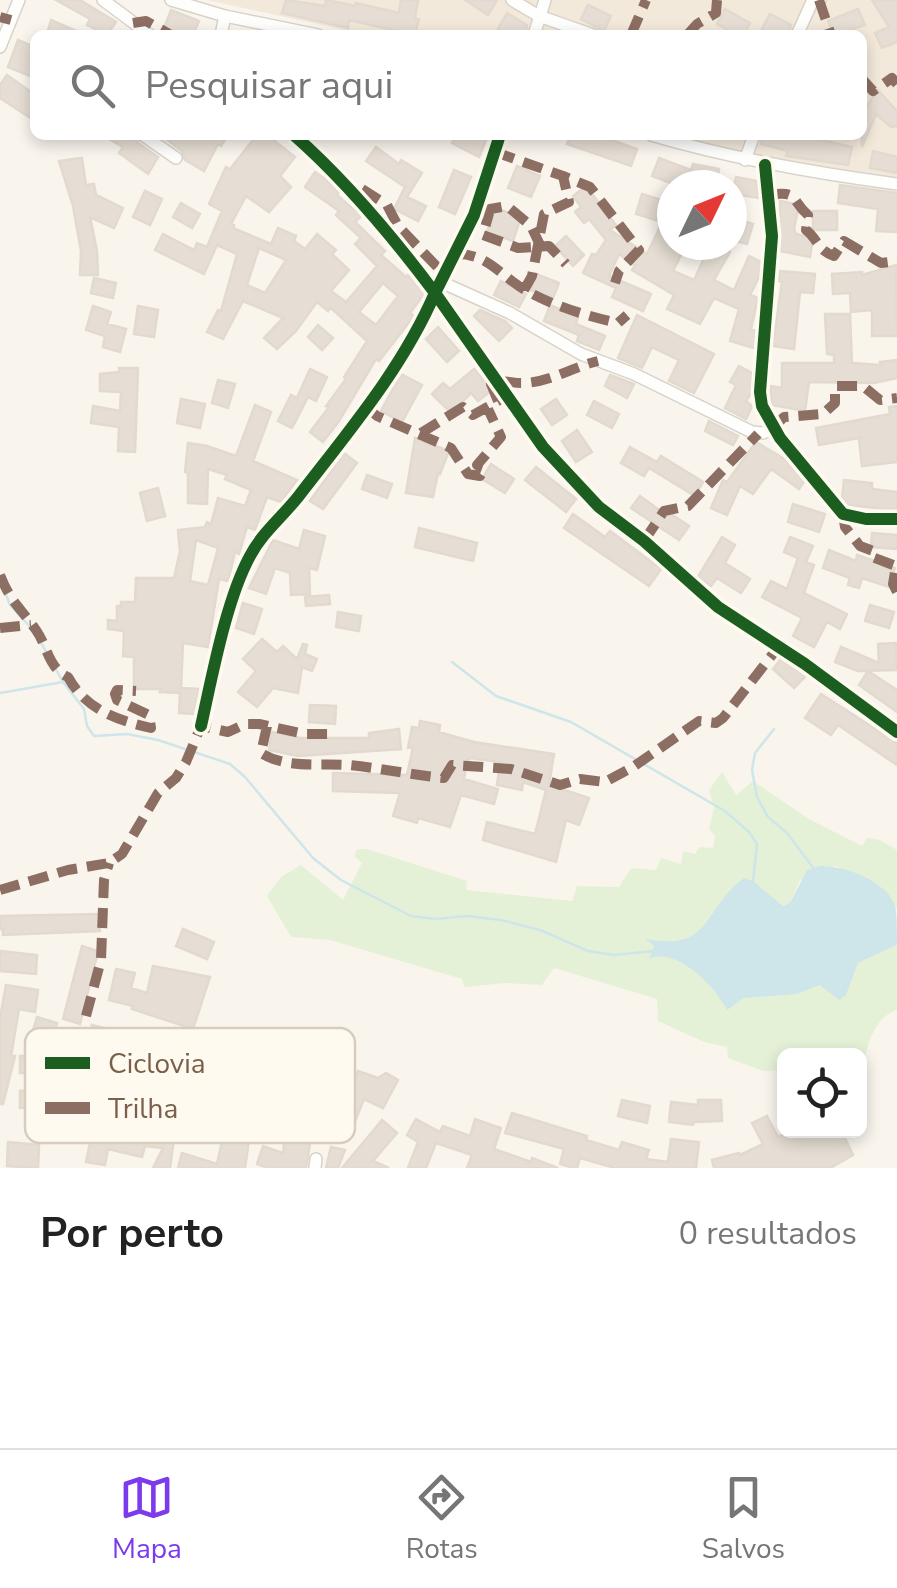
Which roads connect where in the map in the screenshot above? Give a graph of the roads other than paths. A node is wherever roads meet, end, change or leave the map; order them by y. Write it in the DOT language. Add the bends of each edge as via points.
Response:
graph roads {
  1 [pos="19,0"];
  2 [pos="102,0"];
  3 [pos="171,0"];
  4 [pos="512,0"];
  5 [pos="544,0"];
  6 [pos="814,1"];
  7 [pos="225,16"];
  8 [pos="539,16"];
  9 [pos="134,23"];
  10 [pos="129,30"];
  11 [pos="143,30"];
  12 [pos="222,30"];
  13 [pos="294,30"];
  14 [pos="535,30"];
  15 [pos="579,30"];
  16 [pos="799,30"];
  17 [pos="0,46"];
  18 [pos="150,140"];
  19 [pos="299,140"];
  20 [pos="499,140"];
  21 [pos="670,140"];
  22 [pos="752,140"];
  23 [pos="176,158"];
  24 [pos="745,160"];
  25 [pos="765,164"];
  26 [pos="897,184"];
  27 [pos="438,288"];
  28 [pos="774,428"];
  29 [pos="897,520"];
  30 [pos="202,726"];
  31 [pos="897,732"];
  1 -- 17 [label="street"];
  2 -- 9 [label="street"];
  3 -- 7 [label="street"];
  4 -- 8 [label="street"];
  5 -- 8 [label="street"];
  6 -- 16 [label="street"];
  7 -- 12 [label="street"];
  7 -- 13 [label="street"];
  8 -- 14 [label="street"];
  8 -- 15 [label="street"];
  9 -- 10 [label="street"];
  9 -- 11 [label="street"];
  18 -- 23 [label="street"];
  19 -- 27 [label="street"];
  20 -- 27 [label="street" via="474,215"];
  21 -- 24 [label="street"];
  22 -- 24 [label="street"];
  24 -- 25 [label="street"];
  25 -- 26 [label="street"];
  25 -- 28 [label="street" via="772,236 760,392"];
  27 -- 28 [label="street" via="510,313 581,354 752,432"];
  27 -- 30 [label="street" via="392,372 252,553"];
  27 -- 31 [label="street" via="543,447 598,507 718,608"];
  28 -- 29 [label="street" via="843,514"];
}
